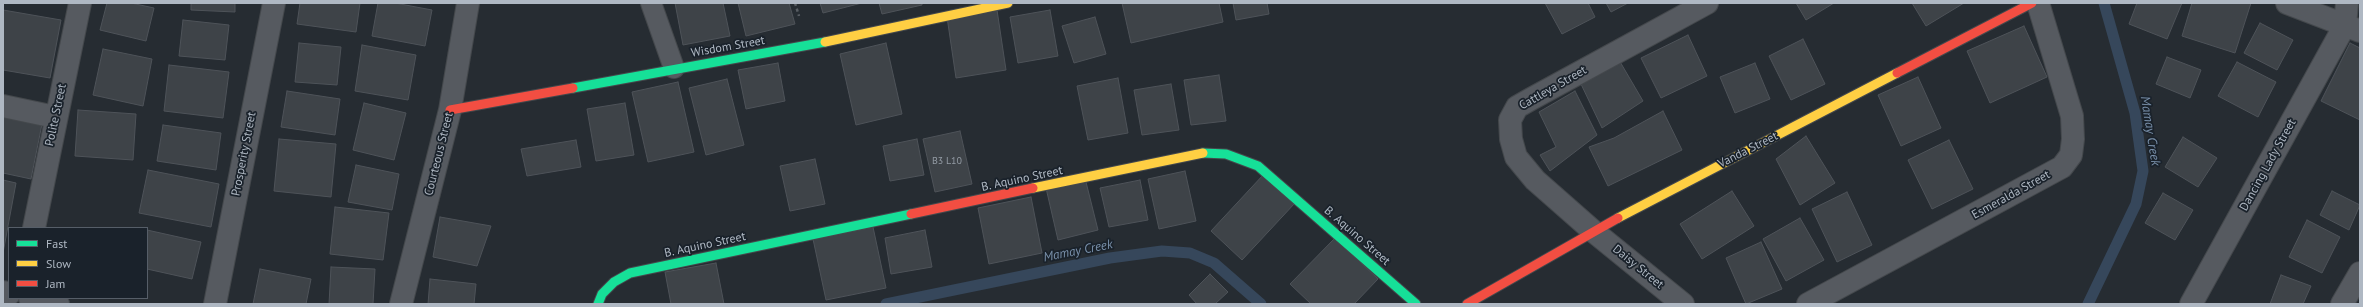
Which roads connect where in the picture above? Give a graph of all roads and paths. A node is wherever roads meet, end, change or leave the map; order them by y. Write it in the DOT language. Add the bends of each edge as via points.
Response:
graph roads {
  1 [pos="80,3"];
  2 [pos="274,3"];
  3 [pos="468,3"];
  4 [pos="652,3"];
  5 [pos="1008,3"];
  6 [pos="1707,3"];
  7 [pos="2032,3"];
  8 [pos="2038,3"];
  9 [pos="2287,3"];
  10 [pos="2347,3"];
  11 [pos="943,9"];
  12 [pos="2352,28"];
  13 [pos="674,68"];
  14 [pos="3,106"];
  15 [pos="450,110"];
  16 [pos="55,117"];
  17 [pos="34,227"];
  18 [pos="1593,231"];
  19 [pos="2360,273"];
  20 [pos="35,299"];
  21 [pos="58,304"];
  22 [pos="215,304"];
  23 [pos="401,304"];
  24 [pos="598,304"];
  25 [pos="1416,304"];
  26 [pos="1467,304"];
  27 [pos="1684,304"];
  28 [pos="1808,304"];
  29 [pos="2191,304"];
  30 [pos="2342,304"];
  1 -- 16 [label="street, Polite Street"];
  2 -- 22 [label="street, Prosperity Street"];
  3 -- 15 [label="street, Courteous Street"];
  4 -- 13 [label="lane"];
  5 -- 11 [label="street, Wisdom Street"];
  6 -- 18 [label="street, Cattleya Street" via="1517,107 1510,120 1510,139 1516,157 1535,180"];
  7 -- 18 [label="street, Vanda Street"];
  8 -- 28 [label="street, Esmeralda Street" via="2072,116 2071,155 2062,166"];
  9 -- 12 [label="street"];
  10 -- 12 [label="street"];
  11 -- 13 [label="street, Wisdom Street" via="808,45"];
  12 -- 29 [label="street, Dancing Lady Street"];
  13 -- 15 [label="street, Wisdom Street"];
  14 -- 16 [label="street"];
  15 -- 23 [label="street, Courteous Street"];
  16 -- 17 [label="street, Polite Street"];
  18 -- 26 [label="street, Vanda Street"];
  18 -- 27 [label="street, Daisy Street"];
  19 -- 30 [label="street"];
  20 -- 21 [label="street"];
  24 -- 25 [label="street, B. Aquino Street" via="602,294 614,282 630,273 1201,153 1226,154 1258,166"];
}
